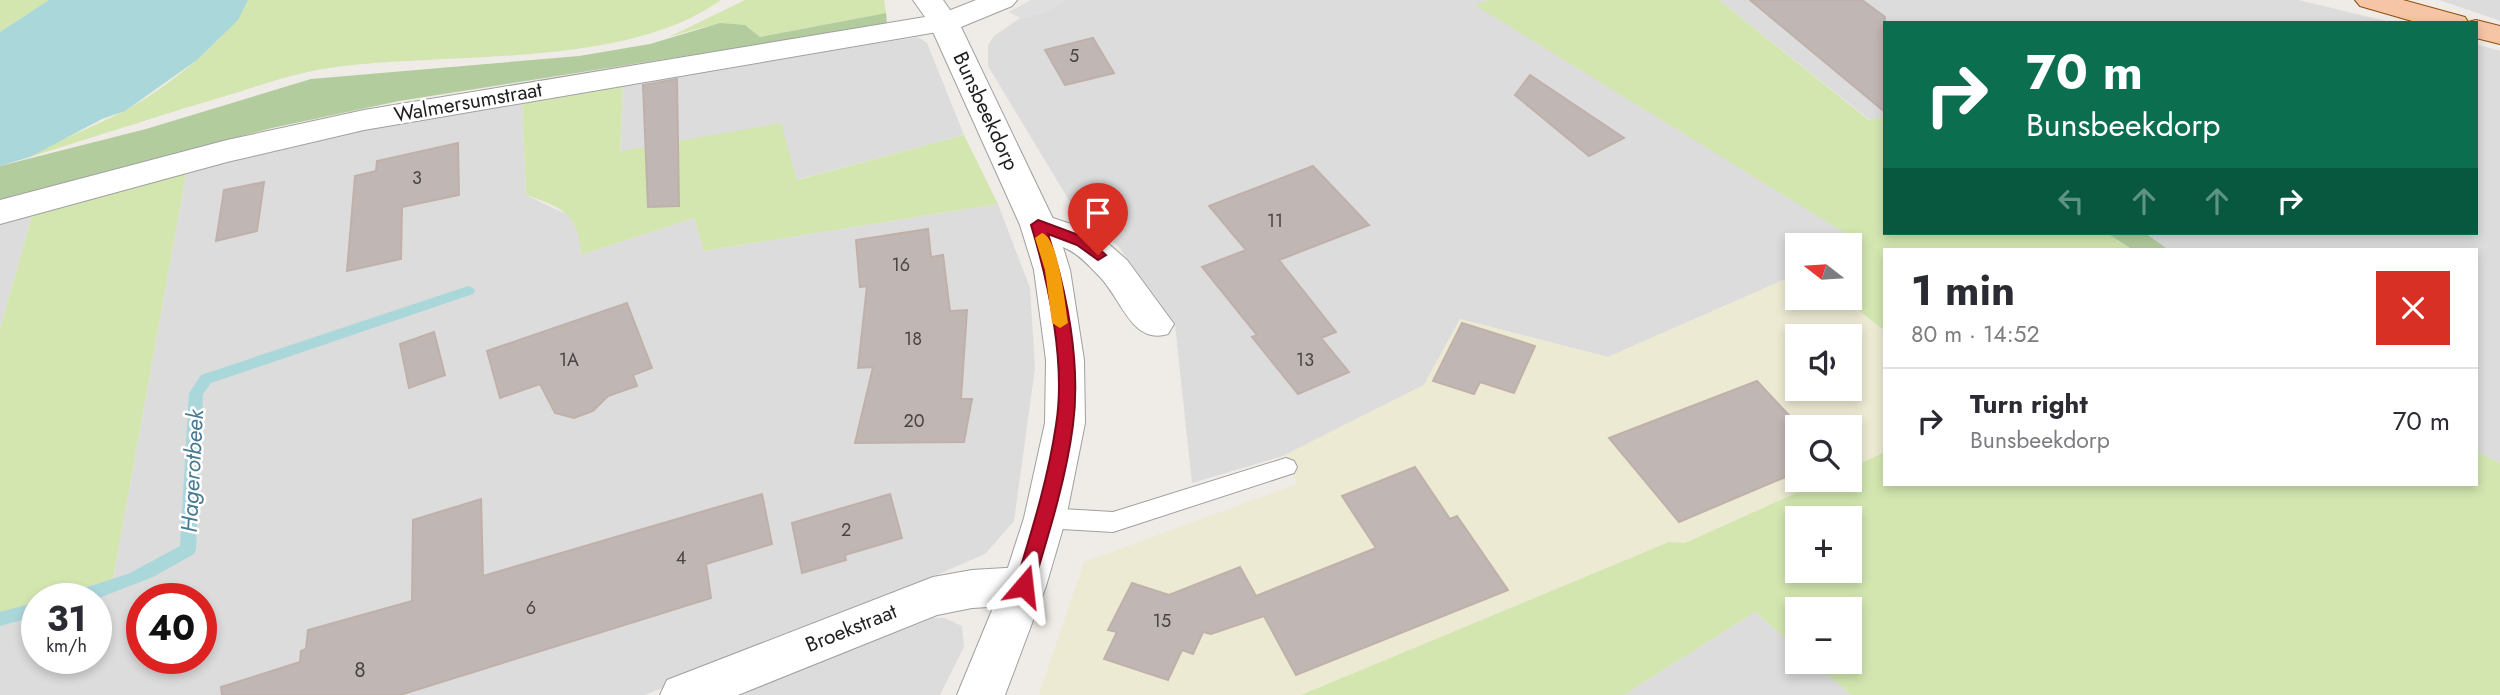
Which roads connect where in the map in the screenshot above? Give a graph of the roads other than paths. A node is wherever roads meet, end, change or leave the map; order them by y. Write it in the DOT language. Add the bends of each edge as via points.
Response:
graph roads {
  1 [pos="1002,0"];
  2 [pos="2370,0"];
  3 [pos="936,11"];
  4 [pos="2447,21"];
  5 [pos="2478,30"];
  6 [pos="2500,35"];
  7 [pos="0,212"];
  8 [pos="1038,225"];
  9 [pos="1155,324"];
  10 [pos="1286,467"];
  11 [pos="1045,518"];
  12 [pos="1024,586"];
  13 [pos="684,695"];
  14 [pos="981,695"];
  1 -- 3 [label="street, Walmersumstraat"];
  2 -- 4 [label="main road"];
  3 -- 7 [label="street, Walmersumstraat" via="716,63 471,100 247,144"];
  3 -- 8 [label="street, Bunsbeekdorp"];
  5 -- 6 [label="main road"];
  8 -- 9 [label="street" via="1082,241 1114,269"];
  8 -- 11 [label="street, Bunsbeekdorp" via="1052,270 1065,360 1065,423"];
  10 -- 11 [label="lane" via="1112,522"];
  11 -- 12 [label="street, Bunsbeekdorp"];
  12 -- 13 [label="street, Broekstraat" via="933,596"];
  12 -- 14 [label="street, Bunsbeekdorp"];
}
